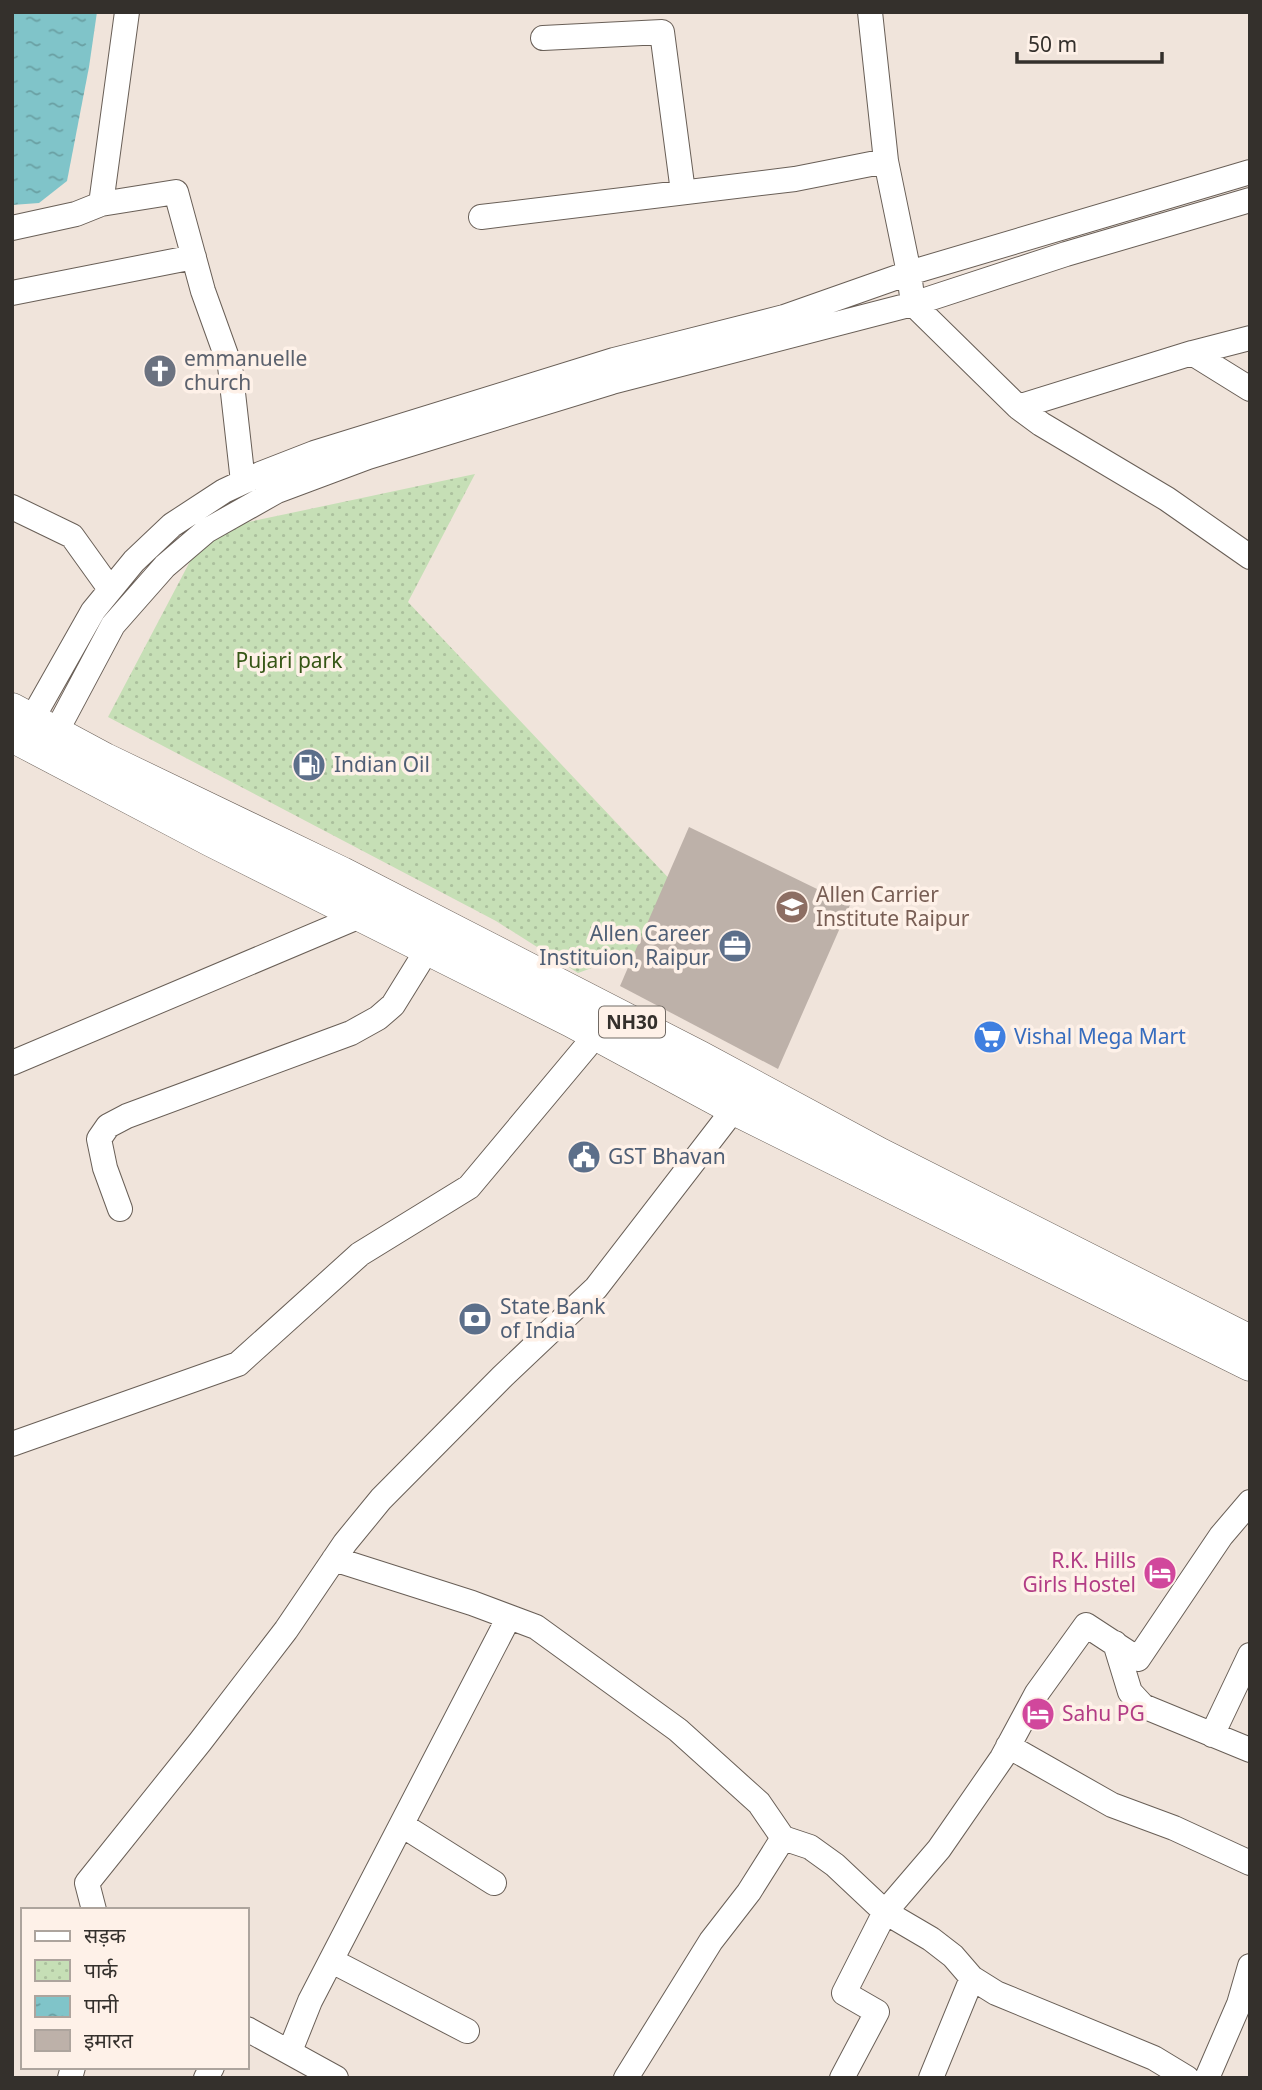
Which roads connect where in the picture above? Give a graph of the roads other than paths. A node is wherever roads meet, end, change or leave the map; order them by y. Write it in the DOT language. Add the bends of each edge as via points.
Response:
graph roads {
  1 [pos="127,12"];
  2 [pos="870,12"];
  3 [pos="543,38"];
  4 [pos="886,161"];
  5 [pos="1250,172"];
  6 [pos="683,192"];
  7 [pos="1250,200"];
  8 [pos="101,204"];
  9 [pos="481,217"];
  10 [pos="12,228"];
  11 [pos="194,257"];
  12 [pos="909,273"];
  13 [pos="12,293"];
  14 [pos="913,304"];
  15 [pos="1250,338"];
  16 [pos="1192,353"];
  17 [pos="1250,389"];
  18 [pos="1018,407"];
  19 [pos="243,482"];
  20 [pos="12,507"];
  21 [pos="1250,556"];
  22 [pos="110,589"];
  23 [pos="30,732"];
  24 [pos="360,916"];
  25 [pos="427,950"];
  26 [pos="596,1035"];
  27 [pos="12,1063"];
  28 [pos="734,1109"];
  29 [pos="121,1209"];
  30 [pos="1250,1341"];
  31 [pos="1250,1365"];
  32 [pos="12,1444"];
  33 [pos="1250,1502"];
  34 [pos="334,1559"];
  35 [pos="509,1617"];
  36 [pos="1115,1643"];
  37 [pos="1250,1655"];
  38 [pos="1212,1735"];
  39 [pos="1008,1746"];
  40 [pos="1250,1751"];
  41 [pos="402,1825"];
  42 [pos="783,1838"];
  43 [pos="1250,1863"];
  44 [pos="495,1883"];
  45 [pos="93,1908"];
  46 [pos="885,1912"];
  47 [pos="332,1961"];
  48 [pos="1250,1966"];
  49 [pos="972,1978"];
  50 [pos="248,2030"];
  51 [pos="467,2031"];
  52 [pos="290,2051"];
  53 [pos="336,2078"];
  54 [pos="626,2078"];
  55 [pos="842,2078"];
  56 [pos="931,2078"];
  57 [pos="1187,2078"];
  58 [pos="1207,2078"];
  1 -- 8 [label="street"];
  2 -- 4 [label="street"];
  3 -- 6 [label="street" via="662,32"];
  4 -- 6 [label="street" via="795,179"];
  4 -- 12 [label="street"];
  5 -- 12 [label="street"];
  6 -- 9 [label="street"];
  7 -- 14 [label="street"];
  8 -- 10 [label="street"];
  8 -- 11 [label="street" via="176,192"];
  11 -- 13 [label="street"];
  11 -- 19 [label="street" via="230,366"];
  12 -- 14 [label="street"];
  12 -- 19 [label="street" via="783,317 614,360 314,453"];
  14 -- 18 [label="street"];
  14 -- 23 [label="street" via="612,382 368,457 277,491 206,531 165,566"];
  15 -- 16 [label="street"];
  16 -- 17 [label="street"];
  16 -- 18 [label="street"];
  18 -- 21 [label="street"];
  19 -- 22 [label="street" via="172,525"];
  20 -- 22 [label="street" via="72,536"];
  22 -- 23 [label="street" via="93,611"];
  23 -- 24 [label="main road, NH30"];
  23 -- 30 [label="main road, NH30" via="105,759 342,873"];
  24 -- 25 [label="main road, NH30"];
  24 -- 27 [label="street"];
  25 -- 26 [label="main road, NH30"];
  25 -- 29 [label="street" via="393,1005 351,1033 108,1126 99,1139 100,1151"];
  26 -- 28 [label="main road, NH30"];
  26 -- 32 [label="street" via="469,1187 360,1254 238,1364"];
  28 -- 31 [label="main road, NH30"];
  28 -- 34 [label="street" via="596,1288 381,1499"];
  33 -- 36 [label="street" via="1221,1536 1138,1659"];
  34 -- 35 [label="street"];
  34 -- 45 [label="street" via="286,1630 87,1883"];
  35 -- 41 [label="street"];
  35 -- 42 [label="street" via="536,1628 678,1730 759,1803"];
  36 -- 38 [label="street" via="1130,1692 1143,1706"];
  36 -- 39 [label="street" via="1086,1625 1037,1693"];
  37 -- 38 [label="street"];
  38 -- 40 [label="street"];
  39 -- 43 [label="street" via="1112,1805"];
  39 -- 46 [label="street" via="939,1849"];
  41 -- 44 [label="street"];
  41 -- 47 [label="street"];
  42 -- 46 [label="street" via="810,1847 835,1865"];
  42 -- 54 [label="street" via="750,1892 711,1941"];
  46 -- 49 [label="street" via="953,1956"];
  46 -- 55 [label="street" via="844,1993 877,2012"];
  47 -- 51 [label="street"];
  47 -- 52 [label="street"];
  48 -- 58 [label="street"];
  49 -- 56 [label="street"];
  49 -- 57 [label="street" via="996,1993 1154,2058"];
  50 -- 52 [label="street"];
  52 -- 53 [label="street"];
}
